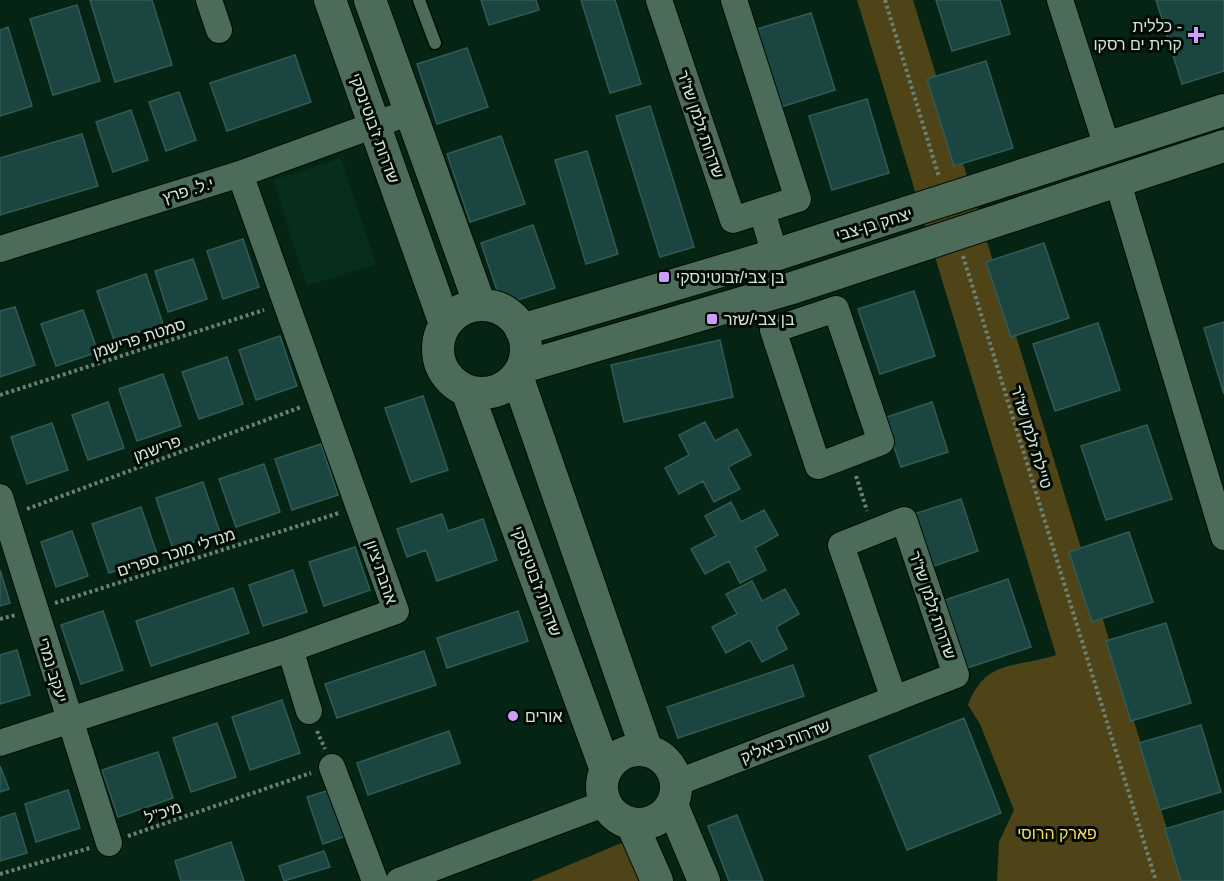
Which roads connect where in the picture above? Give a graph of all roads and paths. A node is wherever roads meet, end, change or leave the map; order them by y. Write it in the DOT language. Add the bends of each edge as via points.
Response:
graph roads {
  1 [pos="209,0"];
  2 [pos="330,0"];
  3 [pos="419,0"];
  4 [pos="659,0"];
  5 [pos="734,0"];
  6 [pos="885,0"];
  7 [pos="1060,0"];
  8 [pos="375,3"];
  9 [pos="219,30"];
  10 [pos="435,43"];
  11 [pos="1224,110"];
  12 [pos="410,112"];
  13 [pos="375,125"];
  14 [pos="1224,147"];
  15 [pos="1108,150"];
  16 [pos="240,174"];
  17 [pos="1118,183"];
  18 [pos="946,201"];
  19 [pos="762,212"];
  20 [pos="957,235"];
  21 [pos="0,249"];
  22 [pos="775,255"];
  23 [pos="789,289"];
  24 [pos="285,303"];
  25 [pos="480,305"];
  26 [pos="801,320"];
  27 [pos="445,324"];
  28 [pos="521,330"];
  29 [pos="520,372"];
  30 [pos="467,391"];
  31 [pos="0,395"];
  32 [pos="322,400"];
  33 [pos="849,454"];
  34 [pos="360,506"];
  35 [pos="3,507"];
  36 [pos="874,532"];
  37 [pos="1224,537"];
  38 [pos="35,609"];
  39 [pos="0,619"];
  40 [pos="290,649"];
  41 [pos="894,699"];
  42 [pos="309,711"];
  43 [pos="69,722"];
  44 [pos="0,743"];
  45 [pos="647,751"];
  46 [pos="332,766"];
  47 [pos="606,770"];
  48 [pos="674,794"];
  49 [pos="606,803"];
  50 [pos="632,824"];
  51 [pos="109,843"];
  52 [pos="0,874"];
  53 [pos="375,881"];
  54 [pos="399,881"];
  55 [pos="657,881"];
  56 [pos="704,881"];
  57 [pos="1156,881"];
  1 -- 9 [label="street"];
  2 -- 13 [label="street, שדרות ז'בוטינסקי"];
  3 -- 10 [label="lane"];
  4 -- 19 [label="street, שדרות זלמן שז\"ר" via="733,220"];
  5 -- 19 [label="street, שדרות זלמן שז\"ר" via="798,199"];
  6 -- 18 [label="path"];
  7 -- 15 [label="street"];
  8 -- 12 [label="street"];
  11 -- 15 [label="street, יצחק בן-צבי"];
  12 -- 13 [label="street, י.ל. פרץ"];
  12 -- 25 [label="street"];
  13 -- 16 [label="street, י.ל. פרץ"];
  13 -- 27 [label="street, שדרות ז'בוטינסקי"];
  14 -- 17 [label="street"];
  15 -- 18 [label="street, יצחק בן-צבי"];
  16 -- 21 [label="street, י.ל. פרץ"];
  16 -- 24 [label="street, אהבת ציון"];
  17 -- 20 [label="street"];
  17 -- 37 [label="street"];
  18 -- 22 [label="street, יצחק בן-צבי"];
  19 -- 22 [label="street"];
  20 -- 23 [label="street"];
  20 -- 57 [label="path, טיילת זלמן שז\"ר"];
  22 -- 28 [label="street, יצחק בן-צבי"];
  23 -- 26 [label="street"];
  23 -- 29 [label="street"];
  24 -- 31 [label="path, סמטת פרישמן"];
  24 -- 32 [label="street, אהבת ציון"];
  25 -- 27 [label="street" via="454,314"];
  25 -- 28 [label="street" via="504,311"];
  26 -- 33 [label="street" via="773,330 818,466"];
  26 -- 33 [label="street" via="836,309 881,442"];
  27 -- 30 [label="street" via="437,350 439,363 455,385"];
  28 -- 29 [label="street" via="525,342"];
  29 -- 30 [label="street" via="495,392"];
  29 -- 45 [label="street"];
  30 -- 47 [label="street, שדרות ז'בוטינסקי"];
  32 -- 34 [label="street, אהבת ציון"];
  32 -- 35 [label="path, פרישמן"];
  33 -- 36 [label="path"];
  34 -- 38 [label="path, מנדלי מוכר ספרים"];
  34 -- 40 [label="street, אהבת ציון" via="396,611"];
  35 -- 38 [label="street, יעקב נמרי"];
  36 -- 41 [label="street, שדרות זלמן שז\"ר" via="841,545"];
  36 -- 41 [label="street, שדרות זלמן שז\"ר" via="904,520 956,675"];
  38 -- 39 [label="path, מנדלי מוכר ספרים"];
  38 -- 43 [label="street, יעקב נמרי"];
  40 -- 42 [label="street"];
  40 -- 43 [label="street, אהבת ציון"];
  41 -- 48 [label="street, שדרות ביאליק"];
  42 -- 46 [label="path"];
  43 -- 44 [label="street, אהבת ציון"];
  43 -- 51 [label="street, יעקב נמרי"];
  45 -- 47 [label="street" via="624,753"];
  45 -- 48 [label="street" via="673,772"];
  46 -- 51 [label="path, מיכ\"ל"];
  46 -- 53 [label="street"];
  47 -- 49 [label="street" via="602,792"];
  48 -- 50 [label="street" via="655,821"];
  48 -- 56 [label="street"];
  49 -- 50 [label="street" via="621,820"];
  49 -- 54 [label="street"];
  50 -- 55 [label="street"];
  51 -- 52 [label="path, מיכ\"ל"];
}
